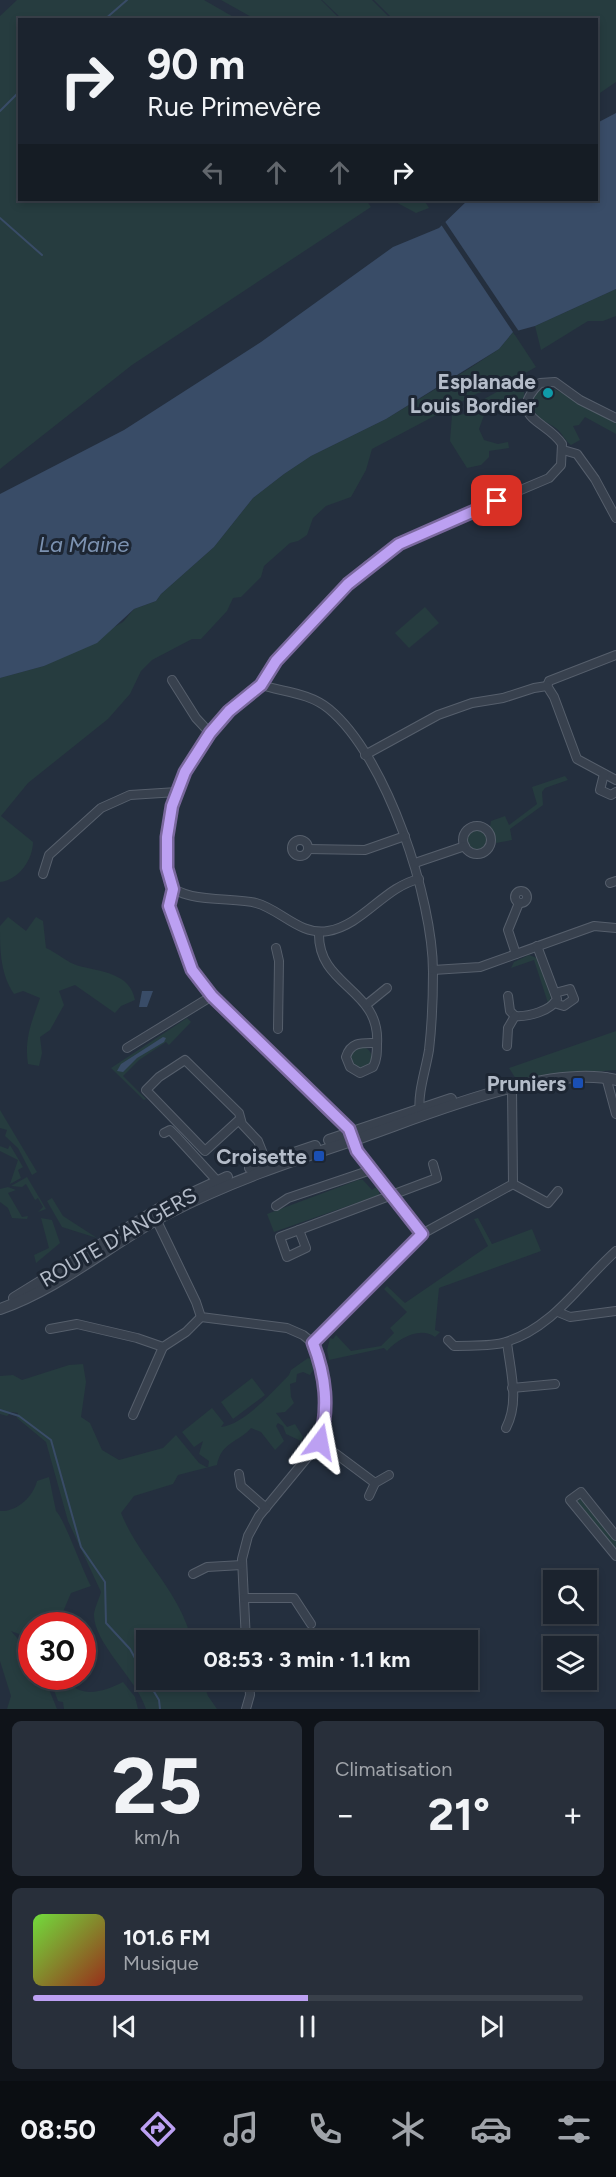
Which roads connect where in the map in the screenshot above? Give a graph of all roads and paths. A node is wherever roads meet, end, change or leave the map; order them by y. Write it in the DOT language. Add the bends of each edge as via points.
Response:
graph roads {
  1 [pos="616,418"];
  2 [pos="563,450"];
  3 [pos="616,518"];
  4 [pos="616,655"];
  5 [pos="172,680"];
  6 [pos="261,685"];
  7 [pos="547,686"];
  8 [pos="210,733"];
  9 [pos="365,755"];
  10 [pos="604,774"];
  11 [pos="616,780"];
  12 [pos="177,792"];
  13 [pos="616,792"];
  14 [pos="405,836"];
  15 [pos="465,846"];
  16 [pos="308,849"];
  17 [pos="415,863"];
  18 [pos="43,874"];
  19 [pos="419,879"];
  20 [pos="173,889"];
  21 [pos="519,903"];
  22 [pos="616,928"];
  23 [pos="319,932"];
  24 [pos="537,946"];
  25 [pos="276,948"];
  26 [pos="516,954"];
  27 [pos="433,970"];
  28 [pos="387,988"];
  29 [pos="555,993"];
  30 [pos="212,996"];
  31 [pos="508,996"];
  32 [pos="554,1003"];
  33 [pos="366,1005"];
  34 [pos="514,1016"];
  35 [pos="278,1029"];
  36 [pos="378,1044"];
  37 [pos="507,1046"];
  38 [pos="127,1048"];
  39 [pos="611,1079"];
  40 [pos="512,1088"];
  41 [pos="420,1112"];
  42 [pos="616,1114"];
  43 [pos="240,1119"];
  44 [pos="164,1133"];
  45 [pos="352,1136"];
  46 [pos="433,1164"];
  47 [pos="268,1166"];
  48 [pos="371,1170"];
  49 [pos="220,1184"];
  50 [pos="513,1184"];
  51 [pos="558,1191"];
  52 [pos="391,1195"];
  53 [pos="276,1206"];
  54 [pos="154,1216"];
  55 [pos="299,1230"];
  56 [pos="422,1234"];
  57 [pos="616,1251"];
  58 [pos="0,1307"];
  59 [pos="616,1311"];
  60 [pos="558,1312"];
  61 [pos="201,1317"];
  62 [pos="50,1329"];
  63 [pos="448,1340"];
  64 [pos="507,1342"];
  65 [pos="313,1343"];
  66 [pos="163,1347"];
  67 [pos="555,1384"];
  68 [pos="512,1388"];
  69 [pos="133,1415"];
  70 [pos="506,1428"];
  71 [pos="320,1442"];
  72 [pos="239,1474"];
  73 [pos="389,1475"];
  74 [pos="375,1483"];
  75 [pos="369,1496"];
  76 [pos="266,1508"];
  77 [pos="616,1536"];
  78 [pos="616,1554"];
  79 [pos="242,1565"];
  80 [pos="193,1574"];
  81 [pos="243,1598"];
  82 [pos="311,1624"];
  83 [pos="245,1630"];
  84 [pos="250,1690"];
  85 [pos="246,1709"];
  1 -- 2 [label="street" via="555,382 540,382 527,408 532,419 558,438"];
  2 -- 3 [label="street" via="577,454"];
  2 -- 6 [label="street" via="561,465 549,478 424,531 368,565 276,661"];
  4 -- 7 [label="street" via="549,681"];
  5 -- 8 [label="street"];
  6 -- 8 [label="street"];
  6 -- 9 [label="street" via="300,694 328,708"];
  7 -- 9 [label="street" via="472,703 438,716"];
  7 -- 10 [label="street" via="578,759"];
  8 -- 12 [label="street"];
  9 -- 14 [label="street"];
  10 -- 11 [label="street"];
  10 -- 13 [label="street" via="600,790 611,795"];
  12 -- 18 [label="street" via="130,795 100,808 49,855"];
  12 -- 20 [label="street" via="167,837 167,868"];
  14 -- 16 [label="street" via="365,850"];
  14 -- 17 [label="street"];
  15 -- 17 [label="street"];
  17 -- 19 [label="street"];
  19 -- 23 [label="street" via="405,882 352,922"];
  19 -- 27 [label="street" via="429,924"];
  20 -- 23 [label="street" via="256,902 303,928"];
  20 -- 30 [label="street" via="169,906 192,970"];
  21 -- 26 [label="street" via="508,930"];
  22 -- 24 [label="street" via="594,926"];
  23 -- 33 [label="street" via="319,947 329,970"];
  24 -- 26 [label="street"];
  24 -- 29 [label="street"];
  25 -- 35 [label="street"];
  26 -- 27 [label="street" via="480,967"];
  27 -- 41 [label="street"];
  28 -- 33 [label="street"];
  29 -- 32 [label="street"];
  29 -- 32 [label="street" via="570,989 574,999 564,1006"];
  30 -- 38 [label="street"];
  30 -- 45 [label="street"];
  31 -- 34 [label="street"];
  32 -- 34 [label="street" via="523,1017"];
  33 -- 36 [label="street" via="376,1024"];
  34 -- 37 [label="street" via="508,1028"];
  39 -- 40 [label="street, ROUTE D'ANGERS" via="580,1077"];
  39 -- 42 [label="street"];
  40 -- 41 [label="street, ROUTE D'ANGERS" via="499,1086"];
  40 -- 50 [label="street"];
  41 -- 45 [label="street, ROUTE D'ANGERS"];
  43 -- 43 [label="street" via="239,1113 185,1060 146,1090 205,1151"];
  43 -- 47 [label="street" via="258,1142"];
  44 -- 49 [label="street" via="170,1130"];
  45 -- 47 [label="street, ROUTE D'ANGERS"];
  45 -- 48 [label="street"];
  46 -- 52 [label="street" via="437,1178"];
  47 -- 49 [label="street, ROUTE D'ANGERS"];
  48 -- 52 [label="street"];
  48 -- 53 [label="street" via="288,1198"];
  49 -- 54 [label="street, ROUTE D'ANGERS"];
  50 -- 51 [label="street" via="548,1203"];
  50 -- 56 [label="street"];
  52 -- 55 [label="street"];
  52 -- 56 [label="street"];
  54 -- 58 [label="street, ROUTE D'ANGERS" via="41,1292"];
  54 -- 61 [label="street"];
  56 -- 65 [label="street"];
  57 -- 60 [label="street" via="589,1274"];
  59 -- 60 [label="street" via="570,1317"];
  60 -- 64 [label="street"];
  61 -- 65 [label="street" via="287,1328"];
  61 -- 66 [label="street"];
  62 -- 66 [label="street" via="77,1324"];
  63 -- 64 [label="street" via="454,1346"];
  64 -- 68 [label="street"];
  65 -- 71 [label="street" via="326,1393 326,1418"];
  66 -- 69 [label="street"];
  67 -- 68 [label="street"];
  68 -- 70 [label="street" via="512,1415"];
  71 -- 74 [label="street"];
  71 -- 76 [label="street"];
  72 -- 76 [label="street" via="242,1486"];
  73 -- 74 [label="street"];
  74 -- 75 [label="street"];
  76 -- 79 [label="street" via="248,1536"];
  77 -- 78 [label="street" via="580,1492 570,1500"];
  79 -- 80 [label="street" via="207,1567"];
  79 -- 81 [label="street"];
  81 -- 82 [label="street" via="294,1598"];
  81 -- 83 [label="street"];
  84 -- 85 [label="street"];
}
